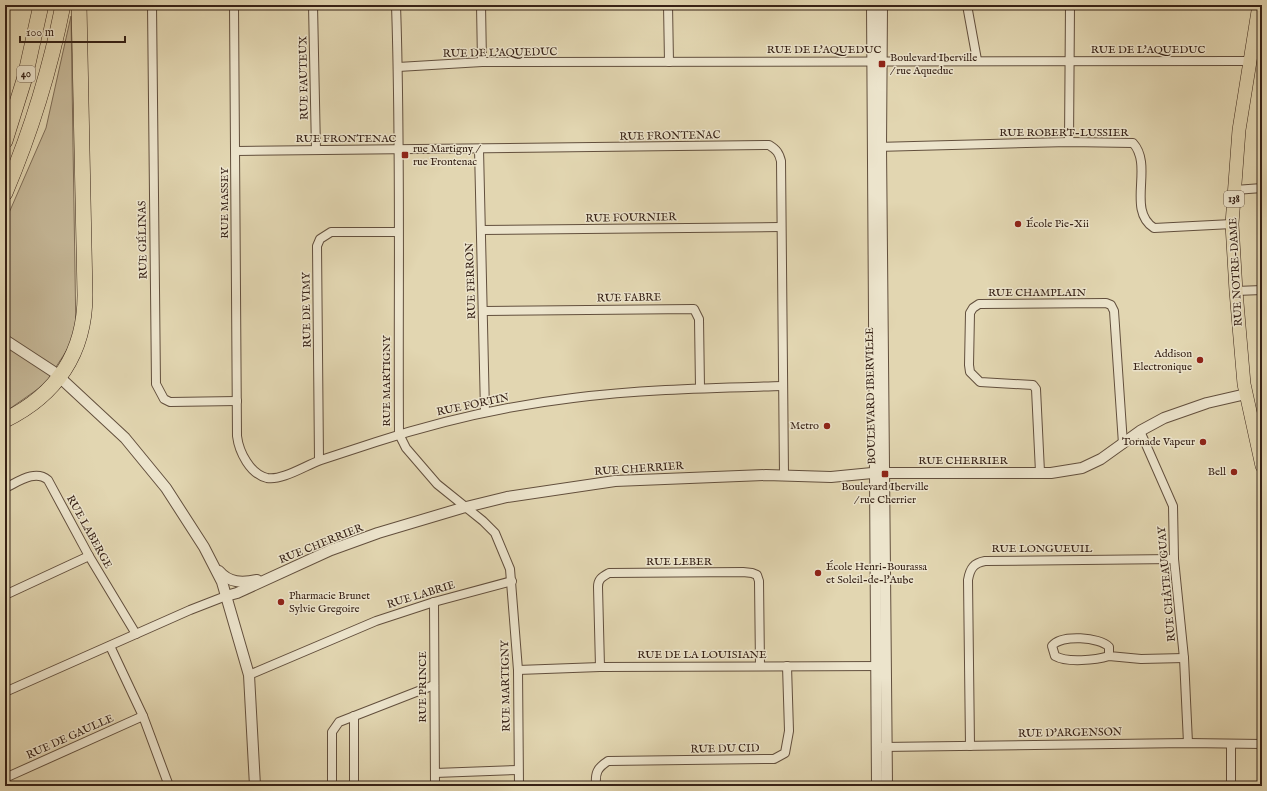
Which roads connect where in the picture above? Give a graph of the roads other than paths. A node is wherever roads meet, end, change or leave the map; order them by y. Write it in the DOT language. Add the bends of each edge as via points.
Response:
graph roads {
  1 [pos="41,5"];
  2 [pos="63,5"];
  3 [pos="79,5"];
  4 [pos="152,5"];
  5 [pos="234,5"];
  6 [pos="313,5"];
  7 [pos="396,5"];
  8 [pos="481,5"];
  9 [pos="668,5"];
  10 [pos="872,5"];
  11 [pos="882,5"];
  12 [pos="967,5"];
  13 [pos="1070,5"];
  14 [pos="1259,5"];
  15 [pos="977,60"];
  16 [pos="877,61"];
  17 [pos="1070,61"];
  18 [pos="1250,61"];
  19 [pos="482,62"];
  20 [pos="669,62"];
  21 [pos="398,66"];
  22 [pos="5,141"];
  23 [pos="1069,142"];
  24 [pos="877,147"];
  25 [pos="479,149"];
  26 [pos="236,150"];
  27 [pos="316,150"];
  28 [pos="399,150"];
  29 [pos="1262,188"];
  30 [pos="1234,190"];
  31 [pos="5,193"];
  32 [pos="1232,224"];
  33 [pos="781,227"];
  34 [pos="481,230"];
  35 [pos="397,232"];
  36 [pos="1262,290"];
  37 [pos="1236,291"];
  38 [pos="484,311"];
  39 [pos="5,340"];
  40 [pos="60,377"];
  41 [pos="782,386"];
  42 [pos="700,388"];
  43 [pos="1246,394"];
  44 [pos="237,401"];
  45 [pos="485,412"];
  46 [pos="5,420"];
  47 [pos="1140,431"];
  48 [pos="399,434"];
  49 [pos="1259,438"];
  50 [pos="1123,444"];
  51 [pos="320,460"];
  52 [pos="1262,466"];
  53 [pos="1040,472"];
  54 [pos="880,473"];
  55 [pos="784,475"];
  56 [pos="5,488"];
  57 [pos="466,507"];
  58 [pos="89,556"];
  59 [pos="210,556"];
  60 [pos="1174,559"];
  61 [pos="285,571"];
  62 [pos="512,581"];
  63 [pos="5,595"];
  64 [pos="226,596"];
  65 [pos="434,602"];
  66 [pos="136,634"];
  67 [pos="110,646"];
  68 [pos="1109,656"];
  69 [pos="1184,658"];
  70 [pos="760,666"];
  71 [pos="787,666"];
  72 [pos="882,666"];
  73 [pos="600,667"];
  74 [pos="518,670"];
  75 [pos="249,675"];
  76 [pos="434,685"];
  77 [pos="5,692"];
  78 [pos="144,716"];
  79 [pos="354,716"];
  80 [pos="1188,743"];
  81 [pos="1230,744"];
  82 [pos="1262,744"];
  83 [pos="970,746"];
  84 [pos="882,747"];
  85 [pos="518,770"];
  86 [pos="435,773"];
  87 [pos="5,778"];
  88 [pos="169,786"];
  89 [pos="255,786"];
  90 [pos="332,786"];
  91 [pos="354,786"];
  92 [pos="435,786"];
  93 [pos="519,786"];
  94 [pos="596,786"];
  95 [pos="878,786"];
  96 [pos="887,786"];
  97 [pos="1231,786"];
  1 -- 22 [label="highway, 40" via="25,77"];
  2 -- 31 [label="highway" via="54,49 35,116"];
  3 -- 40 [label="highway" via="84,315 79,339"];
  4 -- 44 [label="street, RUE GÉLINAS" via="156,384 164,399 170,402"];
  5 -- 26 [label="street, RUE MASSEY"];
  6 -- 27 [label="street, RUE FAUTEUX"];
  7 -- 21 [label="street, RUE MARTIGNY"];
  8 -- 19 [label="street"];
  9 -- 20 [label="street"];
  10 -- 16 [label="street, BOULEVARD IBERVILLE"];
  11 -- 16 [label="street, BOULEVARD IBERVILLE"];
  12 -- 15 [label="street"];
  13 -- 17 [label="street"];
  14 -- 18 [label="main road, RUE NOTRE-DAME / 138"];
  15 -- 16 [label="street, RUE DE L'AQUEDUC"];
  15 -- 17 [label="street, RUE DE L'AQUEDUC"];
  16 -- 20 [label="street, RUE DE L'AQUEDUC"];
  16 -- 24 [label="street, BOULEVARD IBERVILLE"];
  17 -- 18 [label="street, RUE DE L'AQUEDUC"];
  17 -- 23 [label="street"];
  18 -- 30 [label="main road, RUE NOTRE-DAME / 138"];
  19 -- 20 [label="street, RUE DE L'AQUEDUC"];
  19 -- 21 [label="street, RUE DE L'AQUEDUC"];
  21 -- 28 [label="street, RUE MARTIGNY"];
  23 -- 24 [label="street, RUE ROBERT-LUSSIER"];
  23 -- 32 [label="street, RUE ROBERT-LUSSIER" via="1133,143 1140,154 1142,213 1146,223 1154,228"];
  24 -- 54 [label="street, BOULEVARD IBERVILLE"];
  25 -- 28 [label="street, RUE FRONTENAC"];
  25 -- 33 [label="street, RUE FRONTENAC" via="769,145 779,153 781,161"];
  25 -- 34 [label="street, RUE FERRON"];
  26 -- 27 [label="street, RUE FRONTENAC"];
  26 -- 44 [label="street, RUE MASSEY"];
  27 -- 28 [label="street, RUE FRONTENAC"];
  28 -- 35 [label="street, RUE MARTIGNY"];
  29 -- 30 [label="street"];
  30 -- 32 [label="main road, RUE NOTRE-DAME / 138"];
  32 -- 37 [label="main road, RUE NOTRE-DAME / 138"];
  33 -- 34 [label="street, RUE FOURNIER"];
  33 -- 41 [label="street, RUE FRONTENAC"];
  34 -- 38 [label="street, RUE FERRON"];
  35 -- 48 [label="street, RUE MARTIGNY"];
  35 -- 51 [label="street, RUE DE VIMY" via="331,232 320,239 317,246"];
  36 -- 37 [label="street"];
  37 -- 43 [label="main road, RUE NOTRE-DAME / 138"];
  38 -- 42 [label="street, RUE FABRE" via="694,309 699,319"];
  38 -- 45 [label="street, RUE FERRON"];
  39 -- 40 [label="street"];
  40 -- 46 [label="highway" via="30,406"];
  40 -- 59 [label="street" via="142,457 172,496"];
  41 -- 42 [label="street, RUE FORTIN"];
  41 -- 55 [label="street, RUE FRONTENAC"];
  42 -- 45 [label="street, RUE FORTIN" via="574,398"];
  43 -- 47 [label="street, RUE CHERRIER" via="1187,409"];
  43 -- 49 [label="main road, RUE NOTRE-DAME / 138"];
  44 -- 51 [label="street, RUE FORTIN" via="238,446 249,465 260,475 278,478"];
  45 -- 48 [label="street, RUE FORTIN"];
  47 -- 50 [label="street, RUE CHERRIER"];
  47 -- 60 [label="street, RUE CHÂTEAUGUAY" via="1173,506"];
  48 -- 51 [label="street, RUE FORTIN"];
  48 -- 57 [label="street, RUE MARTIGNY" via="406,448 437,484"];
  49 -- 52 [label="main road, RUE NOTRE-DAME / 138"];
  50 -- 53 [label="street, RUE CHERRIER" via="1082,468 1051,473"];
  50 -- 53 [label="street, RUE CHAMPLAIN" via="1114,311 1111,306 1106,303 979,304 970,313 970,372 980,382 1032,385 1036,389"];
  53 -- 54 [label="street, RUE CHERRIER"];
  54 -- 55 [label="street, RUE CHERRIER" via="831,477"];
  54 -- 72 [label="street, BOULEVARD IBERVILLE"];
  55 -- 57 [label="street, RUE CHERRIER" via="615,481 507,497"];
  56 -- 58 [label="street, RUE LABERGE" via="34,476 43,476 48,480"];
  57 -- 61 [label="street, RUE CHERRIER" via="331,550"];
  57 -- 62 [label="street, RUE MARTIGNY" via="495,533 510,569"];
  58 -- 63 [label="street"];
  58 -- 66 [label="street, RUE LABERGE"];
  59 -- 61 [label="street" via="223,576 235,582 257,580"];
  59 -- 64 [label="street"];
  60 -- 69 [label="street, RUE CHÂTEAUGUAY"];
  60 -- 83 [label="street, RUE LONGUEUIL" via="985,561 973,566 968,580"];
  61 -- 64 [label="street, RUE CHERRIER"];
  62 -- 65 [label="street, RUE LABRIE"];
  62 -- 74 [label="street, RUE MARTIGNY"];
  64 -- 66 [label="street, RUE CHERRIER"];
  64 -- 75 [label="street"];
  65 -- 75 [label="street, RUE LABRIE" via="376,621"];
  65 -- 76 [label="street, RUE PRINCE"];
  66 -- 67 [label="street, RUE CHERRIER"];
  67 -- 77 [label="street, RUE CHERRIER"];
  67 -- 78 [label="street"];
  68 -- 68 [label="street" via="1109,647 1105,642 1098,640 1063,639 1056,641 1052,646 1055,656 1060,660 1098,659"];
  68 -- 69 [label="street" via="1141,659"];
  69 -- 80 [label="street, RUE CHÂTEAUGUAY"];
  70 -- 71 [label="street, RUE DE LA LOUISIANE"];
  70 -- 73 [label="street, RUE DE LA LOUISIANE"];
  70 -- 73 [label="street, RUE LEBER" via="759,581 757,575 743,572 609,573 602,577 598,581"];
  71 -- 72 [label="street, RUE DE LA LOUISIANE"];
  71 -- 94 [label="street, RUE DU CID" via="789,731 785,753 774,759 608,761 599,767 595,775"];
  72 -- 84 [label="street, BOULEVARD IBERVILLE"];
  73 -- 74 [label="street, RUE DE LA LOUISIANE"];
  74 -- 85 [label="street, RUE MARTIGNY"];
  75 -- 89 [label="street"];
  76 -- 79 [label="street"];
  76 -- 86 [label="street, RUE PRINCE"];
  78 -- 87 [label="street, RUE DE GAULLE"];
  78 -- 88 [label="street"];
  79 -- 90 [label="street" via="339,722 332,732"];
  79 -- 91 [label="street"];
  80 -- 81 [label="street, RUE D'ARGENSON"];
  80 -- 83 [label="street, RUE D'ARGENSON"];
  81 -- 82 [label="street, RUE D'ARGENSON"];
  81 -- 97 [label="street"];
  83 -- 84 [label="street, RUE D'ARGENSON"];
  84 -- 95 [label="street, BOULEVARD IBERVILLE"];
  84 -- 96 [label="street, BOULEVARD IBERVILLE"];
  85 -- 86 [label="street"];
  85 -- 93 [label="street, RUE MARTIGNY"];
  86 -- 92 [label="street, RUE PRINCE"];
}
